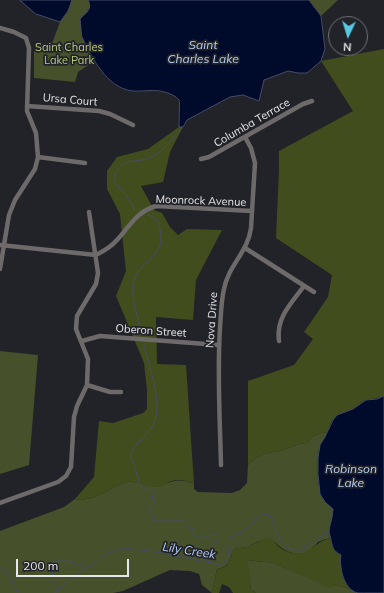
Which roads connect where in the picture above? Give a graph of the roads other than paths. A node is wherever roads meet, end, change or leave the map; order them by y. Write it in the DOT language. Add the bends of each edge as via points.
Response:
graph roads {
  1 [pos="0,28"];
  2 [pos="312,101"];
  3 [pos="27,106"];
  4 [pos="133,124"];
  5 [pos="245,137"];
  6 [pos="38,157"];
  7 [pos="201,159"];
  8 [pos="85,163"];
  9 [pos="252,211"];
  10 [pos="89,212"];
  11 [pos="2,245"];
  12 [pos="245,248"];
  13 [pos="96,255"];
  14 [pos="0,269"];
  15 [pos="304,286"];
  16 [pos="314,292"];
  17 [pos="82,341"];
  18 [pos="279,341"];
  19 [pos="219,345"];
  20 [pos="87,385"];
  21 [pos="121,392"];
  22 [pos="222,465"];
  23 [pos="0,503"];
  1 -- 3 [label="street" via="26,38 29,48"];
  2 -- 5 [label="street, Columba Terrace"];
  3 -- 4 [label="street, Ursa Court" via="99,111"];
  3 -- 6 [label="street" via="36,133"];
  5 -- 7 [label="street, Columba Terrace"];
  5 -- 9 [label="street, Nova Drive" via="254,158"];
  6 -- 8 [label="street"];
  6 -- 11 [label="street" via="35,169 14,200"];
  9 -- 12 [label="street, Nova Drive" via="250,234"];
  9 -- 13 [label="street, Moonrock Avenue" via="156,206 148,208 135,217 110,247"];
  10 -- 13 [label="street"];
  11 -- 13 [label="street"];
  11 -- 14 [label="street"];
  12 -- 15 [label="street"];
  12 -- 19 [label="street, Nova Drive" via="225,284"];
  13 -- 17 [label="street" via="96,284 77,316 76,329"];
  15 -- 16 [label="street"];
  15 -- 18 [label="street" via="282,315 278,331"];
  17 -- 19 [label="street, Oberon Street" via="100,336"];
  17 -- 20 [label="street" via="88,359"];
  19 -- 22 [label="street, Nova Drive"];
  20 -- 21 [label="street" via="110,392"];
  20 -- 23 [label="street" via="74,417 72,463 67,475 58,482"];
}
